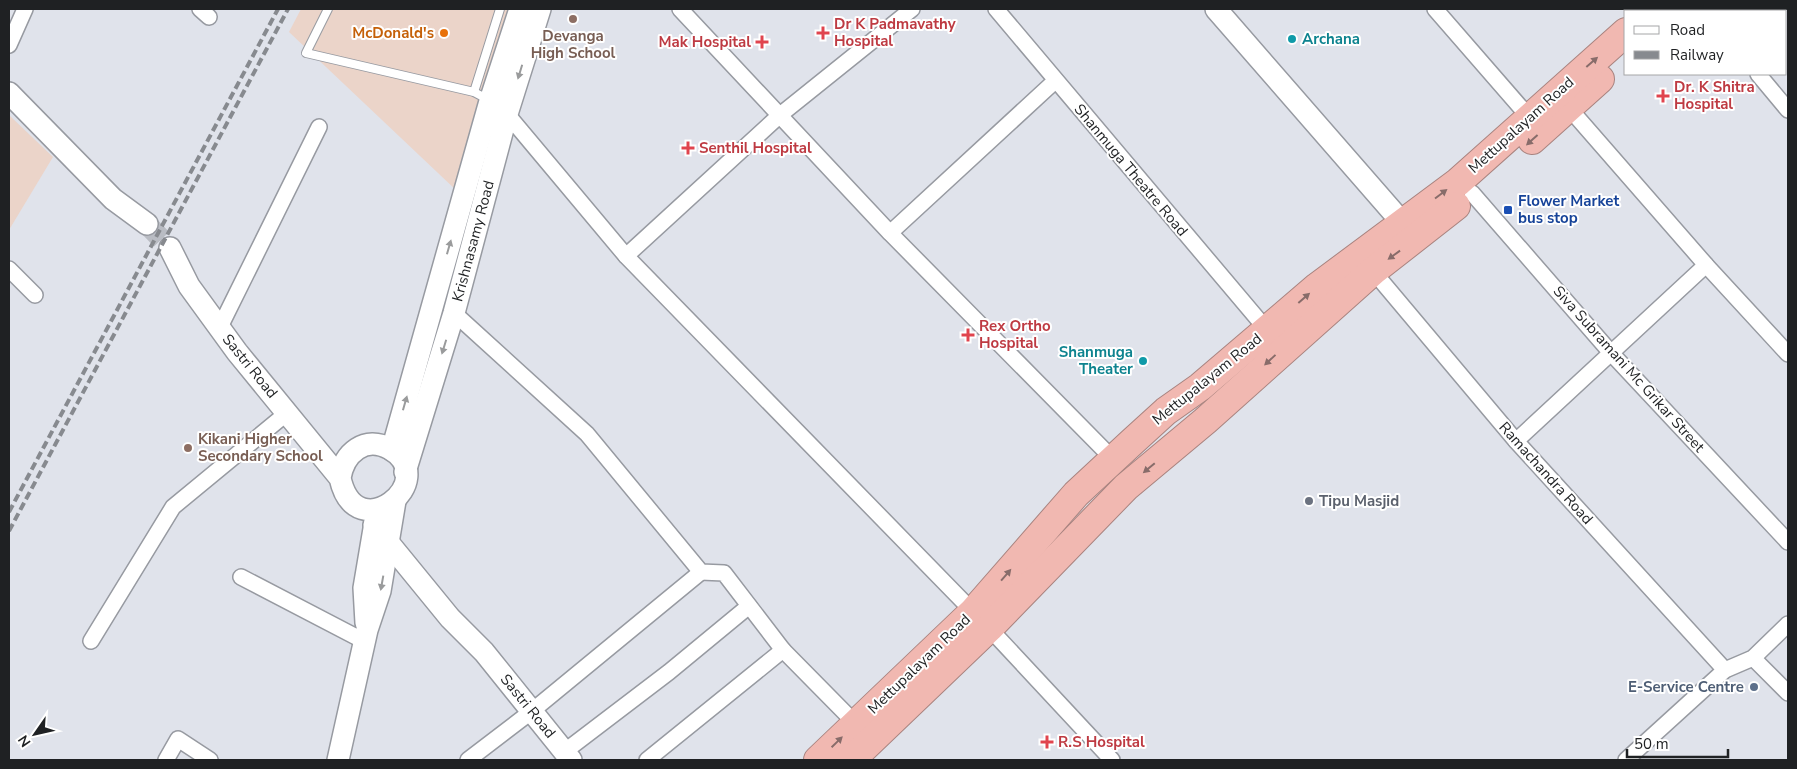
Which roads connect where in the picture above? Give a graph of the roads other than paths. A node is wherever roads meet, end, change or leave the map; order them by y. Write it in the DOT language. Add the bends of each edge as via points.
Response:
graph roads {
  1 [pos="25,9"];
  2 [pos="328,9"];
  3 [pos="500,9"];
  4 [pos="520,9"];
  5 [pos="540,9"];
  6 [pos="680,9"];
  7 [pos="912,9"];
  8 [pos="996,9"];
  9 [pos="1435,9"];
  10 [pos="1223,11"];
  11 [pos="1624,34"];
  12 [pos="9,45"];
  13 [pos="1624,57"];
  14 [pos="1759,75"];
  15 [pos="1055,81"];
  16 [pos="9,93"];
  17 [pos="491,102"];
  18 [pos="1569,108"];
  19 [pos="1788,110"];
  20 [pos="780,115"];
  21 [pos="1529,117"];
  22 [pos="319,127"];
  23 [pos="1472,193"];
  24 [pos="148,220"];
  25 [pos="1409,231"];
  26 [pos="890,233"];
  27 [pos="626,256"];
  28 [pos="1706,265"];
  29 [pos="9,268"];
  30 [pos="1373,271"];
  31 [pos="35,295"];
  32 [pos="454,313"];
  33 [pos="223,321"];
  34 [pos="1267,330"];
  35 [pos="1612,354"];
  36 [pos="1788,354"];
  37 [pos="287,413"];
  38 [pos="1516,441"];
  39 [pos="355,449"];
  40 [pos="392,450"];
  41 [pos="1114,460"];
  42 [pos="406,472"];
  43 [pos="340,478"];
  44 [pos="385,521"];
  45 [pos="1788,542"];
  46 [pos="701,572"];
  47 [pos="241,577"];
  48 [pos="749,606"];
  49 [pos="981,620"];
  50 [pos="1788,624"];
  51 [pos="366,636"];
  52 [pos="90,641"];
  53 [pos="783,650"];
  54 [pos="1752,658"];
  55 [pos="1725,670"];
  56 [pos="1788,693"];
  57 [pos="532,711"];
  58 [pos="856,724"];
  59 [pos="568,756"];
  60 [pos="1634,758"];
  61 [pos="166,760"];
  62 [pos="210,760"];
  63 [pos="338,760"];
  64 [pos="468,760"];
  65 [pos="647,760"];
  66 [pos="818,760"];
  67 [pos="851,760"];
  68 [pos="1112,760"];
  1 -- 12 [label="street"];
  2 -- 17 [label="lane" via="306,52"];
  3 -- 17 [label="lane"];
  4 -- 17 [label="main road"];
  5 -- 17 [label="main road, Krishnasamy Road, one-way"];
  6 -- 20 [label="street"];
  7 -- 20 [label="street"];
  8 -- 15 [label="street, Shanmuga Theatre Road"];
  9 -- 21 [label="street"];
  10 -- 25 [label="main road"];
  21 -- 11 [label="highway, Mettupalayam Road, one-way"];
  13 -- 18 [label="highway, Mettupalayam Road"];
  14 -- 19 [label="street"];
  15 -- 26 [label="street"];
  15 -- 34 [label="street, Shanmuga Theatre Road"];
  16 -- 24 [label="main road" via="113,199"];
  17 -- 27 [label="street"];
  17 -- 32 [label="main road, Krishnasamy Road"];
  40 -- 17 [label="main road, one-way"];
  18 -- 23 [label="highway, Mettupalayam Road, one-way"];
  18 -- 28 [label="street"];
  20 -- 26 [label="street"];
  20 -- 27 [label="street"];
  25 -- 21 [label="highway, Mettupalayam Road, one-way"];
  22 -- 33 [label="street"];
  23 -- 25 [label="highway, Mettupalayam Road"];
  23 -- 35 [label="street, Siva Subramani Mc Grikar Street"];
  25 -- 30 [label="highway, Mettupalayam Road, one-way"];
  34 -- 25 [label="highway, Mettupalayam Road, one-way" via="1316,287"];
  26 -- 41 [label="street"];
  27 -- 49 [label="street"];
  28 -- 35 [label="street"];
  28 -- 36 [label="street"];
  29 -- 31 [label="street"];
  30 -- 38 [label="street, Ramachandra Road"];
  30 -- 49 [label="highway, Mettupalayam Road, one-way" via="1126,487"];
  32 -- 42 [label="main road, Krishnasamy Road, one-way"];
  32 -- 46 [label="street" via="587,434"];
  33 -- 37 [label="main road, Sastri Road" via="197,283 179,246 171,243 188,286"];
  33 -- 39 [label="main road, Sastri Road" via="242,349 317,435 335,445"];
  34 -- 41 [label="highway, Mettupalayam Road" via="1200,387 1166,411"];
  35 -- 38 [label="street"];
  35 -- 45 [label="street, Siva Subramani Mc Grikar Street"];
  37 -- 43 [label="main road, Sastri Road"];
  37 -- 52 [label="street" via="173,507"];
  38 -- 55 [label="street, Ramachandra Road"];
  39 -- 40 [label="main road" via="374,444"];
  39 -- 43 [label="main road" via="347,456"];
  40 -- 42 [label="main road"];
  49 -- 41 [label="highway, Mettupalayam Road, one-way" via="1076,494"];
  42 -- 44 [label="main road" via="405,483"];
  43 -- 44 [label="main road" via="348,498"];
  44 -- 51 [label="main road" via="364,588"];
  44 -- 57 [label="main road, Sastri Road"];
  46 -- 48 [label="street" via="724,573"];
  46 -- 57 [label="street"];
  47 -- 51 [label="street"];
  48 -- 53 [label="street"];
  48 -- 59 [label="street"];
  49 -- 58 [label="highway, Mettupalayam Road"];
  49 -- 67 [label="highway, Mettupalayam Road"];
  49 -- 68 [label="street"];
  50 -- 54 [label="street"];
  51 -- 63 [label="main road"];
  53 -- 58 [label="street"];
  53 -- 65 [label="street"];
  54 -- 55 [label="street"];
  54 -- 56 [label="street"];
  55 -- 60 [label="street"];
  57 -- 59 [label="main road, Sastri Road"];
  57 -- 64 [label="street"];
  66 -- 58 [label="highway, Mettupalayam Road, one-way"];
  61 -- 62 [label="street" via="178,739"];
}
